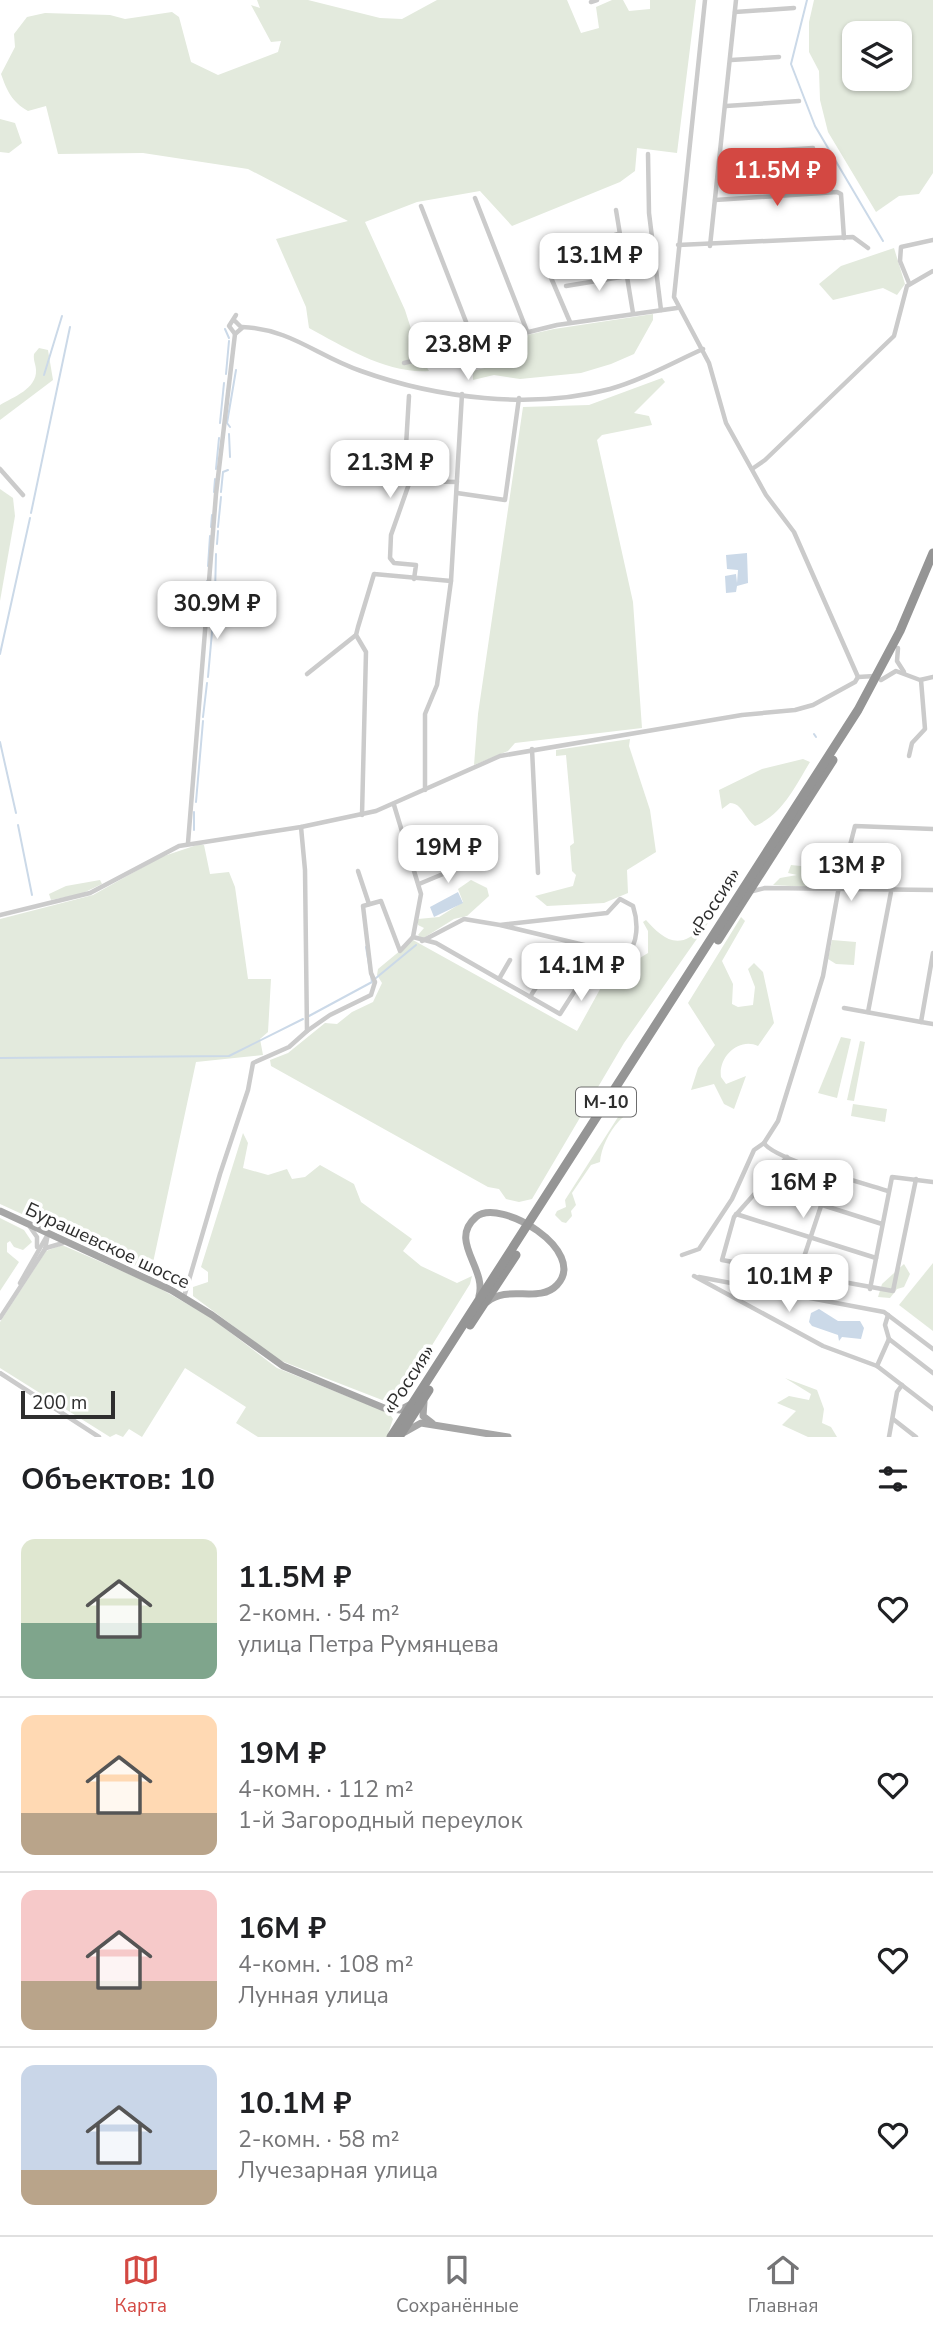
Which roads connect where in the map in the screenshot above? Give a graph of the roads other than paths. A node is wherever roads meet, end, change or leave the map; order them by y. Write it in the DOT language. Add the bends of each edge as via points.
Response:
graph roads {
  1 [pos="705,0"];
  2 [pos="736,0"];
  3 [pos="794,8"];
  4 [pos="735,12"];
  5 [pos="779,57"];
  6 [pos="731,60"];
  7 [pos="799,101"];
  8 [pos="726,106"];
  9 [pos="813,148"];
  10 [pos="648,154"];
  11 [pos="720,154"];
  12 [pos="475,198"];
  13 [pos="715,200"];
  14 [pos="421,206"];
  15 [pos="616,210"];
  16 [pos="618,234"];
  17 [pos="844,238"];
  18 [pos="933,240"];
  19 [pos="678,245"];
  20 [pos="710,246"];
  21 [pos="868,248"];
  22 [pos="933,271"];
  23 [pos="627,276"];
  24 [pos="909,283"];
  25 [pos="566,286"];
  26 [pos="677,308"];
  27 [pos="661,310"];
  28 [pos="633,313"];
  29 [pos="570,322"];
  30 [pos="223,323"];
  31 [pos="229,326"];
  32 [pos="242,327"];
  33 [pos="527,331"];
  34 [pos="234,334"];
  35 [pos="475,345"];
  36 [pos="703,349"];
  37 [pos="404,363"];
  38 [pos="462,394"];
  39 [pos="409,396"];
  40 [pos="519,398"];
  41 [pos="752,468"];
  42 [pos="0,469"];
  43 [pos="410,481"];
  44 [pos="457,482"];
  45 [pos="457,493"];
  46 [pos="23,495"];
  47 [pos="933,553"];
  48 [pos="929,571"];
  49 [pos="414,579"];
  50 [pos="451,581"];
  51 [pos="356,635"];
  52 [pos="898,648"];
  53 [pos="905,673"];
  54 [pos="307,674"];
  55 [pos="859,677"];
  56 [pos="933,677"];
  57 [pos="878,678"];
  58 [pos="921,680"];
  59 [pos="866,691"];
  60 [pos="851,720"];
  61 [pos="531,749"];
  62 [pos="909,756"];
  63 [pos="425,790"];
  64 [pos="394,805"];
  65 [pos="362,815"];
  66 [pos="301,827"];
  67 [pos="933,829"];
  68 [pos="187,844"];
  69 [pos="467,864"];
  70 [pos="764,869"];
  71 [pos="358,871"];
  72 [pos="538,873"];
  73 [pos="419,884"];
  74 [pos="770,888"];
  75 [pos="840,890"];
  76 [pos="933,890"];
  77 [pos="891,892"];
  78 [pos="746,896"];
  79 [pos="369,904"];
  80 [pos="0,915"];
  81 [pos="500,925"];
  82 [pos="413,937"];
  83 [pos="422,941"];
  84 [pos="933,953"];
  85 [pos="510,960"];
  86 [pos="931,972"];
  87 [pos="545,973"];
  88 [pos="583,978"];
  89 [pos="499,979"];
  90 [pos="530,997"];
  91 [pos="844,1008"];
  92 [pos="868,1012"];
  93 [pos="920,1021"];
  94 [pos="933,1024"];
  95 [pos="307,1031"];
  96 [pos="764,1143"];
  97 [pos="787,1157"];
  98 [pos="832,1173"];
  99 [pos="916,1179"];
  100 [pos="933,1182"];
  101 [pos="762,1186"];
  102 [pos="888,1191"];
  103 [pos="822,1205"];
  104 [pos="0,1211"];
  105 [pos="736,1214"];
  106 [pos="882,1224"];
  107 [pos="29,1225"];
  108 [pos="48,1234"];
  109 [pos="811,1237"];
  110 [pos="69,1243"];
  111 [pos="45,1249"];
  112 [pos="37,1251"];
  113 [pos="682,1255"];
  114 [pos="876,1258"];
  115 [pos="798,1275"];
  116 [pos="870,1289"];
  117 [pos="17,1291"];
  118 [pos="184,1297"];
  119 [pos="478,1308"];
  120 [pos="888,1315"];
  121 [pos="0,1318"];
  122 [pos="889,1339"];
  123 [pos="933,1349"];
  124 [pos="877,1366"];
  125 [pos="0,1373"];
  126 [pos="933,1373"];
  127 [pos="902,1385"];
  128 [pos="428,1391"];
  129 [pos="416,1399"];
  130 [pos="384,1408"];
  131 [pos="933,1409"];
  132 [pos="893,1419"];
  133 [pos="440,1426"];
  134 [pos="99,1437"];
  135 [pos="391,1437"];
  136 [pos="400,1437"];
  137 [pos="508,1437"];
  138 [pos="889,1437"];
  139 [pos="916,1437"];
  1 -- 19 [label="street"];
  2 -- 4 [label="street"];
  3 -- 4 [label="street"];
  4 -- 6 [label="street"];
  5 -- 6 [label="street"];
  6 -- 8 [label="street"];
  7 -- 8 [label="street"];
  8 -- 11 [label="street"];
  9 -- 11 [label="street"];
  10 -- 27 [label="street" via="649,213"];
  11 -- 13 [label="street"];
  12 -- 33 [label="street"];
  13 -- 17 [label="street" via="836,191 841,194"];
  13 -- 20 [label="street"];
  14 -- 35 [label="street"];
  15 -- 16 [label="street"];
  16 -- 23 [label="street"];
  16 -- 29 [label="street" via="544,259"];
  17 -- 20 [label="street"];
  17 -- 21 [label="street" via="856,238"];
  18 -- 24 [label="street" via="901,247 900,261"];
  19 -- 20 [label="street"];
  19 -- 26 [label="street"];
  22 -- 24 [label="street"];
  23 -- 25 [label="street"];
  23 -- 28 [label="street"];
  24 -- 41 [label="street" via="894,337"];
  26 -- 27 [label="street"];
  26 -- 36 [label="street"];
  27 -- 28 [label="street"];
  28 -- 29 [label="street"];
  29 -- 33 [label="street"];
  30 -- 31 [label="street"];
  31 -- 32 [label="street" via="236,318"];
  31 -- 34 [label="street"];
  32 -- 34 [label="street"];
  32 -- 38 [label="street" via="284,333 375,376"];
  33 -- 35 [label="street"];
  34 -- 68 [label="street"];
  35 -- 37 [label="street"];
  36 -- 40 [label="street" via="612,389 566,397"];
  36 -- 41 [label="street" via="726,423"];
  38 -- 40 [label="street"];
  38 -- 44 [label="street"];
  39 -- 43 [label="street" via="406,446"];
  40 -- 45 [label="street" via="505,500"];
  41 -- 55 [label="street" via="794,532"];
  42 -- 46 [label="street"];
  43 -- 44 [label="street"];
  43 -- 49 [label="street" via="391,535 390,558 394,563 416,565"];
  44 -- 45 [label="street"];
  45 -- 50 [label="street"];
  47 -- 48 [label="highway, «Россия» / М-10"];
  48 -- 52 [label="highway, «Россия» / М-10"];
  48 -- 57 [label="highway"];
  48 -- 60 [label="highway, «Россия» / М-10"];
  49 -- 50 [label="street"];
  49 -- 51 [label="street" via="374,574"];
  50 -- 63 [label="street" via="439,674 425,714"];
  51 -- 54 [label="street"];
  51 -- 65 [label="street" via="366,652"];
  52 -- 53 [label="street" via="897,661"];
  52 -- 57 [label="highway, «Россия» / М-10"];
  53 -- 57 [label="street" via="891,672"];
  53 -- 58 [label="street"];
  55 -- 57 [label="street"];
  55 -- 59 [label="street"];
  55 -- 61 [label="street" via="813,705 795,710"];
  56 -- 58 [label="street"];
  57 -- 59 [label="highway"];
  57 -- 70 [label="highway, «Россия» / М-10"];
  58 -- 62 [label="street" via="925,729 912,743"];
  59 -- 60 [label="highway"];
  60 -- 119 [label="highway, «Россия» / М-10"];
  61 -- 63 [label="street" via="500,756"];
  61 -- 72 [label="street"];
  63 -- 64 [label="street"];
  64 -- 65 [label="street"];
  64 -- 73 [label="street"];
  65 -- 66 [label="street"];
  66 -- 68 [label="street"];
  66 -- 95 [label="street"];
  67 -- 75 [label="street" via="855,826"];
  68 -- 80 [label="street" via="90,893"];
  69 -- 73 [label="street"];
  70 -- 74 [label="street" via="763,878"];
  70 -- 78 [label="highway, «Россия» / М-10"];
  71 -- 79 [label="street"];
  73 -- 82 [label="street" via="421,902"];
  74 -- 75 [label="street"];
  74 -- 78 [label="street" via="757,888"];
  75 -- 77 [label="street"];
  75 -- 96 [label="street" via="822,976 778,1121"];
  76 -- 77 [label="street"];
  77 -- 92 [label="street"];
  78 -- 119 [label="highway, «Россия» / М-10"];
  79 -- 82 [label="street" via="381,901 400,951"];
  79 -- 95 [label="street" via="362,909 375,982 371,995 330,1014"];
  81 -- 81 [label="street" via="607,913 622,899 633,906 636,919 634,945 624,955"];
  81 -- 83 [label="street" via="464,919"];
  82 -- 83 [label="street"];
  83 -- 89 [label="street" via="436,943"];
  84 -- 86 [label="street"];
  85 -- 89 [label="street"];
  86 -- 93 [label="street"];
  87 -- 90 [label="street"];
  88 -- 90 [label="street" via="560,1014"];
  89 -- 90 [label="street"];
  91 -- 92 [label="street"];
  92 -- 93 [label="street"];
  93 -- 94 [label="street"];
  95 -- 118 [label="street" via="289,1047 253,1063"];
  96 -- 97 [label="street" via="767,1149"];
  96 -- 113 [label="street" via="754,1150 732,1199 699,1249"];
  97 -- 98 [label="street"];
  97 -- 101 [label="street"];
  98 -- 102 [label="street"];
  98 -- 103 [label="street"];
  99 -- 100 [label="street"];
  99 -- 102 [label="street" via="893,1176"];
  99 -- 116 [label="street" via="895,1288 887,1292"];
  101 -- 103 [label="street"];
  101 -- 105 [label="street"];
  102 -- 106 [label="street"];
  103 -- 106 [label="street"];
  103 -- 109 [label="street"];
  104 -- 107 [label="main road, Бурашевское шоссе"];
  105 -- 109 [label="street"];
  105 -- 115 [label="street" via="720,1256 724,1261"];
  106 -- 114 [label="street"];
  107 -- 108 [label="main road, Бурашевское шоссе"];
  107 -- 112 [label="street" via="37,1237"];
  108 -- 110 [label="main road, Бурашевское шоссе"];
  108 -- 111 [label="street"];
  108 -- 112 [label="street"];
  109 -- 114 [label="street"];
  109 -- 115 [label="street"];
  110 -- 111 [label="street"];
  110 -- 118 [label="main road, Бурашевское шоссе"];
  111 -- 117 [label="street"];
  112 -- 117 [label="street"];
  114 -- 116 [label="street"];
  115 -- 116 [label="street"];
  117 -- 121 [label="street"];
  118 -- 130 [label="main road, Бурашевское шоссе" via="276,1363"];
  119 -- 119 [label="main road" via="500,1294 539,1294 556,1286 564,1261 559,1249 515,1219 488,1211 475,1218 466,1232 466,1247 482,1283"];
  119 -- 128 [label="highway, «Россия» / М-10"];
  119 -- 129 [label="highway, «Россия» / М-10"];
  120 -- 122 [label="street"];
  120 -- 123 [label="street"];
  120 -- 124 [label="street" via="695,1276 822,1346"];
  122 -- 124 [label="street"];
  122 -- 126 [label="street"];
  124 -- 127 [label="street"];
  125 -- 134 [label="street"];
  127 -- 131 [label="street"];
  127 -- 132 [label="street"];
  128 -- 133 [label="main road" via="422,1414"];
  128 -- 136 [label="highway, «Россия» / М-10"];
  129 -- 130 [label="main road" via="402,1410"];
  129 -- 135 [label="highway, «Россия» / М-10"];
  130 -- 135 [label="main road" via="396,1420"];
  132 -- 138 [label="street"];
  132 -- 139 [label="street"];
  133 -- 136 [label="main road" via="416,1423"];
  133 -- 137 [label="main road"];
}
